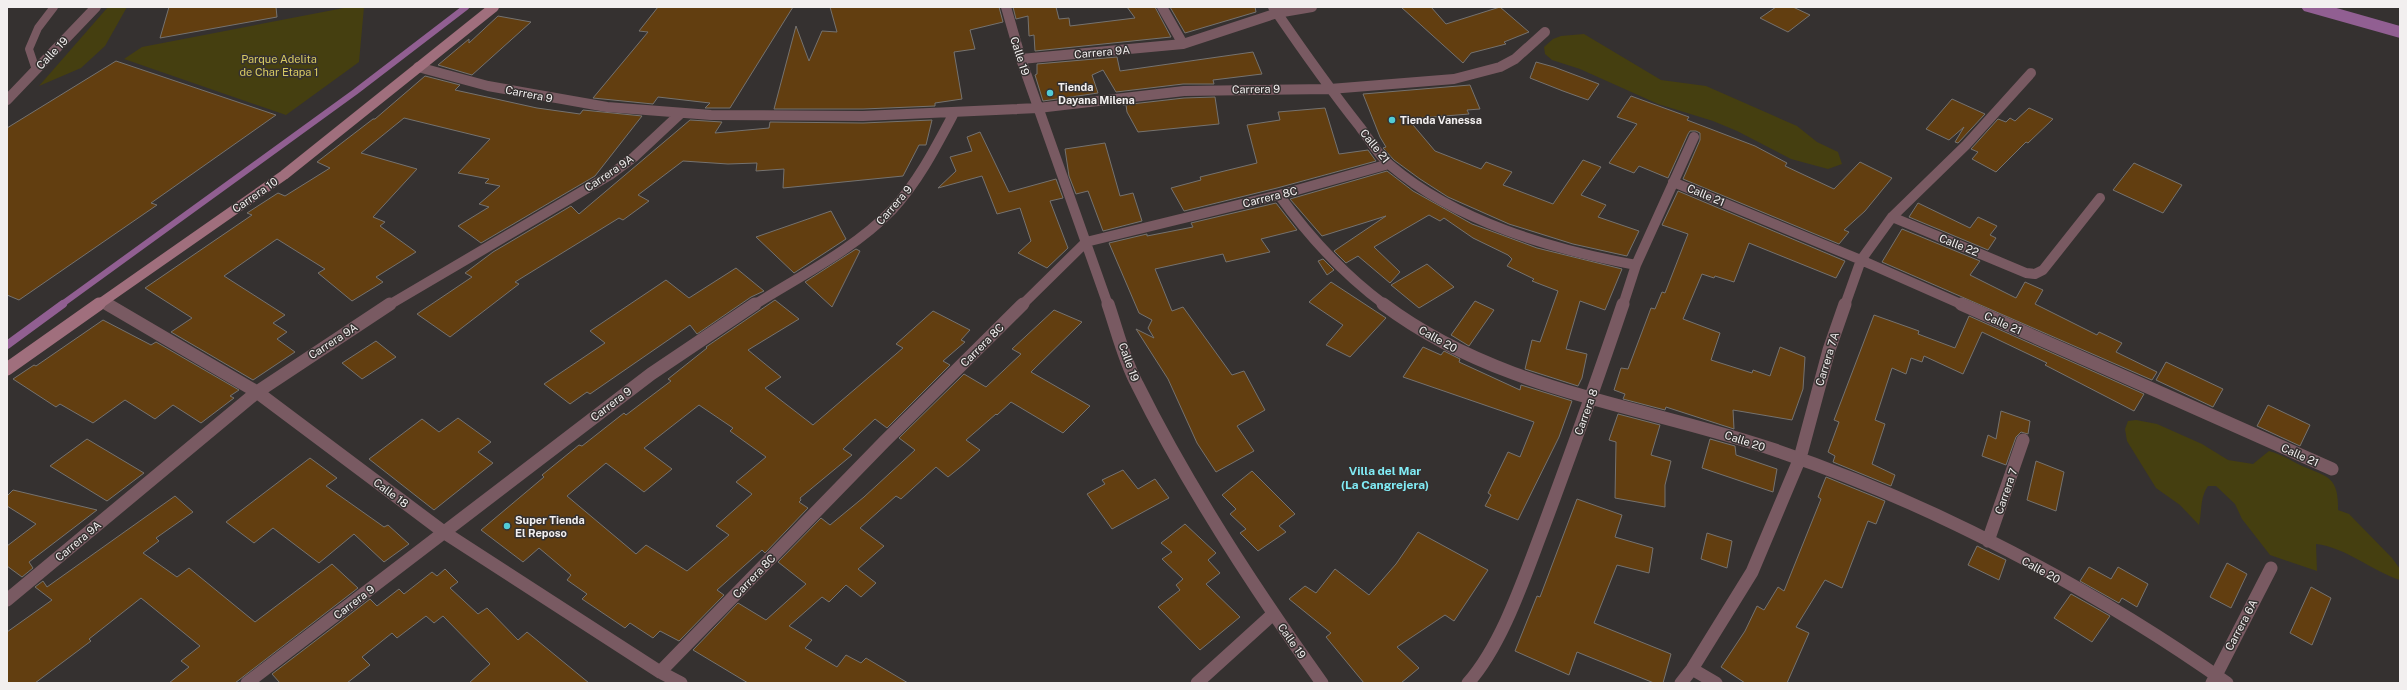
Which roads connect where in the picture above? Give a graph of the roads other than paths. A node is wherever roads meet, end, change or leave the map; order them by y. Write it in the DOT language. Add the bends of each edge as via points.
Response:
graph roads {
  1 [pos="54,7"];
  2 [pos="96,7"];
  3 [pos="494,7"];
  4 [pos="1006,7"];
  5 [pos="1162,7"];
  6 [pos="1312,7"];
  7 [pos="1275,10"];
  8 [pos="1545,32"];
  9 [pos="1183,44"];
  10 [pos="1020,59"];
  11 [pos="418,67"];
  12 [pos="36,70"];
  13 [pos="2031,72"];
  14 [pos="1330,89"];
  15 [pos="7,100"];
  16 [pos="1038,108"];
  17 [pos="954,113"];
  18 [pos="680,114"];
  19 [pos="1694,137"];
  20 [pos="1389,164"];
  21 [pos="1673,182"];
  22 [pos="1279,195"];
  23 [pos="2100,198"];
  24 [pos="1892,217"];
  25 [pos="1086,242"];
  26 [pos="1861,260"];
  27 [pos="1636,265"];
  28 [pos="103,302"];
  29 [pos="7,369"];
  30 [pos="257,392"];
  31 [pos="1591,400"];
  32 [pos="2024,440"];
  33 [pos="1800,458"];
  34 [pos="2332,469"];
  35 [pos="445,533"];
  36 [pos="1988,541"];
  37 [pos="2271,568"];
  38 [pos="7,600"];
  39 [pos="1273,614"];
  40 [pos="1692,669"];
  41 [pos="660,672"];
  42 [pos="2214,679"];
  43 [pos="247,683"];
  44 [pos="681,683"];
  45 [pos="1197,683"];
  46 [pos="1322,683"];
  47 [pos="1468,683"];
  48 [pos="1681,683"];
  49 [pos="1716,683"];
  50 [pos="2227,683"];
  1 -- 12 [label="lane" via="38,28 29,49"];
  2 -- 12 [label="street, Calle 19"];
  3 -- 11 [label="street, Carrera 10"];
  4 -- 10 [label="street, Calle 19"];
  5 -- 9 [label="street"];
  6 -- 7 [label="street"];
  7 -- 9 [label="street, Carrera 9A"];
  7 -- 14 [label="street, Calle 21"];
  8 -- 14 [label="street, Carrera 9" via="1515,59 1485,72 1454,78"];
  9 -- 10 [label="street, Carrera 9A"];
  10 -- 16 [label="street, Calle 19"];
  11 -- 18 [label="street, Carrera 9" via="534,96"];
  11 -- 28 [label="street, Carrera 10" via="284,175"];
  12 -- 15 [label="street, Calle 19"];
  13 -- 24 [label="street, Carrera 7A" via="1966,145"];
  14 -- 16 [label="street, Carrera 9" via="1184,91"];
  14 -- 20 [label="street, Calle 21"];
  16 -- 17 [label="street, Carrera 9"];
  16 -- 25 [label="street, Calle 19"];
  17 -- 18 [label="street, Carrera 9" via="789,117"];
  17 -- 35 [label="street, Carrera 9" via="925,167 880,223 860,239 724,324 651,374"];
  18 -- 30 [label="street, Carrera 9A" via="634,157 610,175 406,294"];
  19 -- 21 [label="street, Carrera 8"];
  20 -- 22 [label="street, Carrera 8C"];
  20 -- 27 [label="street, Calle 21" via="1427,191 1466,212 1524,237 1579,254"];
  21 -- 26 [label="street, Calle 21"];
  21 -- 27 [label="street, Carrera 8"];
  22 -- 25 [label="street, Carrera 8C"];
  22 -- 31 [label="street, Calle 20" via="1314,244 1338,268 1396,314 1473,358 1548,387"];
  23 -- 24 [label="street, Calle 22" via="2043,270 2035,274 2026,273"];
  24 -- 26 [label="street, Carrera 7A"];
  25 -- 39 [label="street, Calle 19" via="1136,383 1195,489"];
  25 -- 41 [label="street, Carrera 8C" via="884,442"];
  26 -- 33 [label="street, Carrera 7A" via="1829,350"];
  26 -- 34 [label="street, Calle 21"];
  27 -- 31 [label="street, Carrera 8"];
  28 -- 29 [label="street, Carrera 10"];
  28 -- 30 [label="street, Calle 18"];
  30 -- 35 [label="street, Calle 18"];
  30 -- 38 [label="street, Carrera 9A"];
  31 -- 33 [label="street, Calle 20" via="1696,425"];
  31 -- 47 [label="street, Carrera 8" via="1506,620 1477,673"];
  32 -- 36 [label="street, Carrera 7"];
  33 -- 36 [label="street, Calle 20" via="1895,497"];
  33 -- 40 [label="street, Carrera 7A" via="1752,572"];
  35 -- 41 [label="street, Calle 18"];
  35 -- 43 [label="street, Carrera 9"];
  36 -- 42 [label="street, Calle 20" via="2100,602"];
  37 -- 42 [label="street, Carrera 6A"];
  39 -- 45 [label="street"];
  39 -- 46 [label="street, Calle 19"];
  40 -- 48 [label="street, Carrera 7A"];
  40 -- 49 [label="street"];
  41 -- 44 [label="street, Calle 18"];
  42 -- 50 [label="street, Calle 20"];
}
